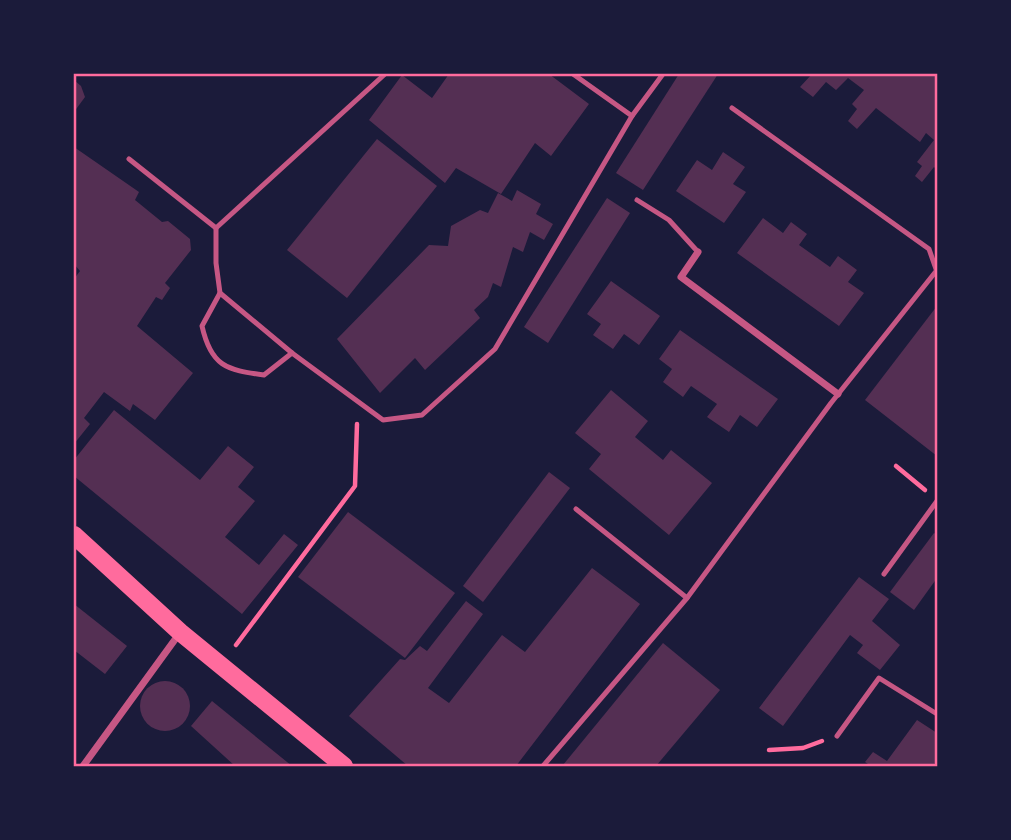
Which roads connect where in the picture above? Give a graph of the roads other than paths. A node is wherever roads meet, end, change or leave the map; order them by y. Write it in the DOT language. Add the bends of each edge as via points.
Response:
graph roads {
  1 [pos="385,74"];
  2 [pos="573,74"];
  3 [pos="663,74"];
  4 [pos="732,108"];
  5 [pos="632,116"];
  6 [pos="129,159"];
  7 [pos="637,200"];
  8 [pos="216,228"];
  9 [pos="698,252"];
  10 [pos="937,269"];
  11 [pos="220,293"];
  12 [pos="292,354"];
  13 [pos="838,394"];
  14 [pos="937,501"];
  15 [pos="576,509"];
  16 [pos="74,535"];
  17 [pos="884,574"];
  18 [pos="687,598"];
  19 [pos="180,632"];
  20 [pos="937,714"];
  21 [pos="837,736"];
  22 [pos="83,766"];
  23 [pos="344,766"];
  24 [pos="543,766"];
  1 -- 8 [label="lane"];
  2 -- 5 [label="lane"];
  3 -- 5 [label="lane"];
  4 -- 10 [label="lane" via="929,249"];
  5 -- 12 [label="lane" via="495,349 422,415 383,420"];
  6 -- 8 [label="lane"];
  7 -- 9 [label="lane" via="669,220"];
  8 -- 11 [label="lane"];
  9 -- 13 [label="street" via="681,277"];
  10 -- 13 [label="lane"];
  11 -- 12 [label="lane"];
  11 -- 12 [label="lane" via="202,326 208,352 232,371 264,375"];
  13 -- 18 [label="lane"];
  14 -- 17 [label="lane"];
  15 -- 18 [label="lane"];
  16 -- 19 [label="main road"];
  18 -- 24 [label="lane"];
  19 -- 22 [label="street"];
  19 -- 23 [label="main road"];
  20 -- 21 [label="lane" via="879,678"];
}
